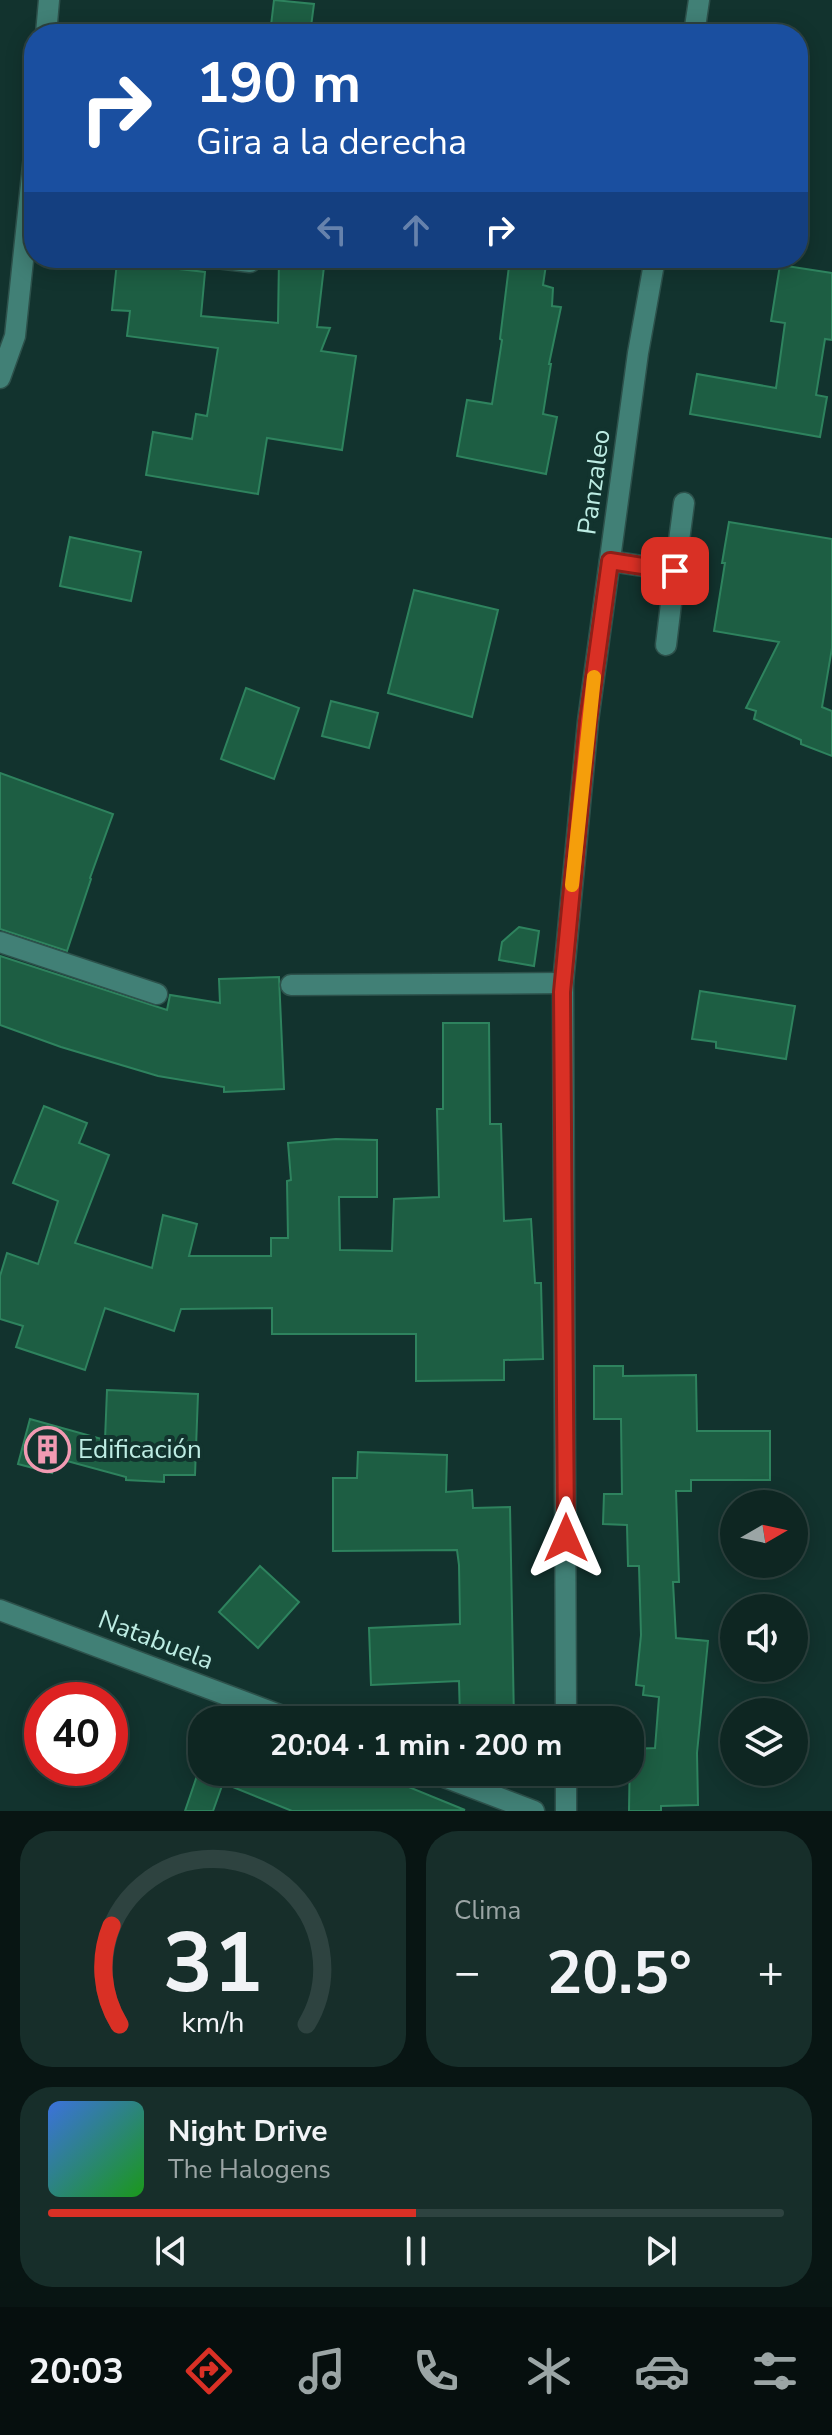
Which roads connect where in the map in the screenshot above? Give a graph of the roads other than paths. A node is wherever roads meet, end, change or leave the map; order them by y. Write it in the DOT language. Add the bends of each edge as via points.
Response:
graph roads {
  1 [pos="49,0"];
  2 [pos="699,0"];
  3 [pos="47,24"];
  4 [pos="695,24"];
  5 [pos="25,268"];
  6 [pos="653,268"];
  7 [pos="0,378"];
  8 [pos="684,503"];
  9 [pos="610,561"];
  10 [pos="675,571"];
  11 [pos="666,645"];
  12 [pos="0,942"];
  13 [pos="563,983"];
  14 [pos="291,985"];
  15 [pos="157,994"];
  16 [pos="0,1610"];
  17 [pos="256,1706"];
  18 [pos="566,1706"];
  19 [pos="468,1786"];
  20 [pos="566,1786"];
  21 [pos="534,1811"];
  22 [pos="566,1811"];
  1 -- 3 [label="street"];
  2 -- 4 [label="street"];
  5 -- 7 [label="street" via="15,336"];
  6 -- 9 [label="street, Panzaleo"];
  8 -- 10 [label="street"];
  9 -- 10 [label="street"];
  9 -- 13 [label="street, Panzaleo" via="588,721"];
  10 -- 11 [label="street"];
  12 -- 15 [label="street"];
  13 -- 14 [label="street"];
  13 -- 18 [label="street, Panzaleo"];
  16 -- 17 [label="street, Natabuela"];
  19 -- 21 [label="street"];
  20 -- 22 [label="street"];
}
